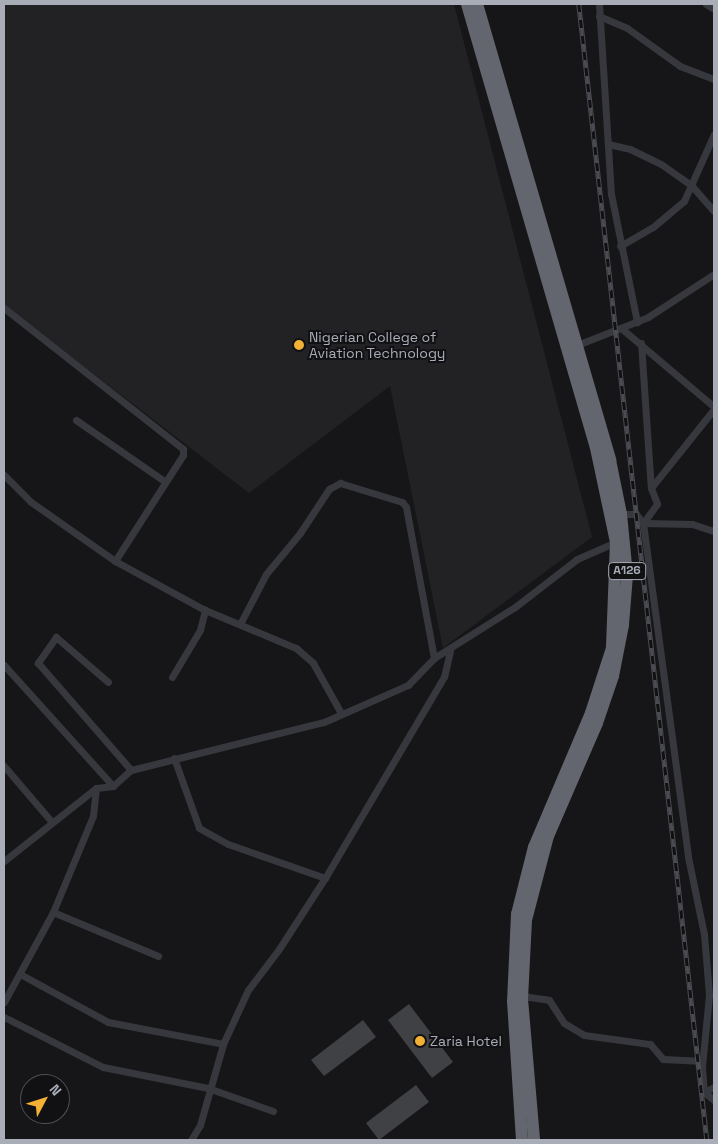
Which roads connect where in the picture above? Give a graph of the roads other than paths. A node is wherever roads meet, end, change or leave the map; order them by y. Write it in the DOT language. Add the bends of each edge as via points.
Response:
graph roads {
  1 [pos="466,4"];
  2 [pos="477,4"];
  3 [pos="599,4"];
  4 [pos="599,16"];
  5 [pos="714,79"];
  6 [pos="714,134"];
  7 [pos="608,144"];
  8 [pos="692,186"];
  9 [pos="713,205"];
  10 [pos="620,246"];
  11 [pos="714,274"];
  12 [pos="4,308"];
  13 [pos="637,322"];
  14 [pos="621,328"];
  15 [pos="641,343"];
  16 [pos="577,345"];
  17 [pos="714,408"];
  18 [pos="76,420"];
  19 [pos="4,475"];
  20 [pos="164,481"];
  21 [pos="651,488"];
  22 [pos="621,514"];
  23 [pos="643,523"];
  24 [pos="714,532"];
  25 [pos="616,542"];
  26 [pos="115,561"];
  27 [pos="205,610"];
  28 [pos="240,624"];
  29 [pos="450,651"];
  30 [pos="434,658"];
  31 [pos="4,665"];
  32 [pos="172,677"];
  33 [pos="108,682"];
  34 [pos="341,713"];
  35 [pos="174,758"];
  36 [pos="4,766"];
  37 [pos="131,770"];
  38 [pos="113,786"];
  39 [pos="96,788"];
  40 [pos="51,821"];
  41 [pos="4,861"];
  42 [pos="325,878"];
  43 [pos="52,912"];
  44 [pos="158,956"];
  45 [pos="20,974"];
  46 [pos="522,996"];
  47 [pos="4,1002"];
  48 [pos="4,1017"];
  49 [pos="223,1044"];
  50 [pos="702,1066"];
  51 [pos="714,1087"];
  52 [pos="208,1088"];
  53 [pos="704,1092"];
  54 [pos="714,1100"];
  55 [pos="273,1111"];
  56 [pos="191,1140"];
  57 [pos="522,1140"];
  58 [pos="534,1140"];
  1 -- 25 [label="highway, A126" via="596,448"];
  2 -- 16 [label="highway, A126"];
  3 -- 4 [label="street"];
  4 -- 5 [label="street" via="619,23 680,66"];
  4 -- 7 [label="street"];
  6 -- 8 [label="street"];
  7 -- 8 [label="street" via="646,155"];
  7 -- 10 [label="street"];
  8 -- 9 [label="street"];
  8 -- 10 [label="street" via="684,201 662,221"];
  10 -- 13 [label="street"];
  11 -- 13 [label="street"];
  12 -- 20 [label="street" via="183,449 184,455"];
  13 -- 14 [label="street"];
  14 -- 15 [label="street"];
  14 -- 16 [label="street"];
  15 -- 17 [label="street"];
  15 -- 21 [label="street"];
  16 -- 22 [label="highway, A126"];
  17 -- 21 [label="street"];
  18 -- 20 [label="street"];
  19 -- 26 [label="street" via="31,502"];
  20 -- 26 [label="street"];
  21 -- 23 [label="street" via="658,504"];
  22 -- 23 [label="street" via="636,514"];
  22 -- 46 [label="highway, A126" via="627,575 619,652 605,702 548,836 534,878 526,920"];
  23 -- 24 [label="street" via="692,524"];
  23 -- 50 [label="street" via="688,858 704,934 709,995"];
  25 -- 29 [label="street" via="577,559"];
  25 -- 57 [label="highway, A126" via="612,648 591,713 534,847 517,914 513,1001"];
  26 -- 27 [label="street"];
  27 -- 28 [label="street"];
  27 -- 32 [label="street" via="200,630"];
  28 -- 30 [label="street" via="266,574 300,534 329,489 340,483 406,507"];
  28 -- 34 [label="street" via="282,641 313,663"];
  29 -- 30 [label="street"];
  29 -- 42 [label="street" via="444,677"];
  30 -- 34 [label="street" via="408,685"];
  31 -- 38 [label="street"];
  33 -- 37 [label="street" via="56,637 38,663"];
  34 -- 35 [label="street" via="269,738"];
  35 -- 37 [label="street"];
  35 -- 42 [label="street" via="199,828 228,844"];
  36 -- 40 [label="street"];
  37 -- 38 [label="street"];
  38 -- 39 [label="street"];
  39 -- 40 [label="street"];
  39 -- 43 [label="street" via="93,816"];
  40 -- 41 [label="street" via="22,849"];
  42 -- 49 [label="street" via="280,949 254,977"];
  43 -- 44 [label="street"];
  43 -- 45 [label="street"];
  45 -- 47 [label="street"];
  45 -- 49 [label="street" via="108,1022"];
  46 -- 50 [label="street" via="549,1000 564,1023 584,1035 650,1044 663,1059 698,1061"];
  46 -- 58 [label="highway, A126"];
  48 -- 52 [label="street" via="104,1066"];
  49 -- 52 [label="street"];
  50 -- 53 [label="street"];
  51 -- 53 [label="street"];
  52 -- 55 [label="street"];
  52 -- 56 [label="street" via="200,1125"];
  53 -- 54 [label="street"];
}
